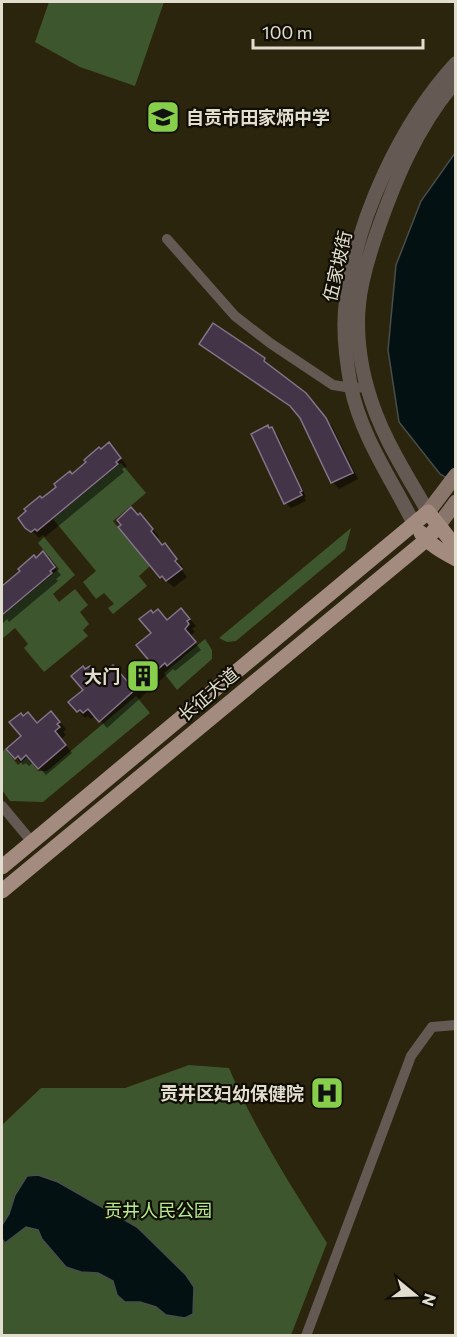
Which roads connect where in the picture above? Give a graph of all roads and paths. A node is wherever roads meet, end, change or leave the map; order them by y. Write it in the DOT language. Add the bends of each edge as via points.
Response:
graph roads {
  1 [pos="456,63"];
  2 [pos="456,81"];
  3 [pos="168,239"];
  4 [pos="367,387"];
  5 [pos="352,388"];
  6 [pos="456,476"];
  7 [pos="451,500"];
  8 [pos="428,512"];
  9 [pos="414,524"];
  10 [pos="438,526"];
  11 [pos="426,540"];
  12 [pos="456,547"];
  13 [pos="456,559"];
  14 [pos="2,806"];
  15 [pos="32,842"];
  16 [pos="2,867"];
  17 [pos="2,891"];
  18 [pos="456,1025"];
  19 [pos="306,1335"];
  1 -- 5 [label="street, 伍家坡街" via="419,109 395,151 355,256 345,302 345,341"];
  2 -- 4 [label="street, 伍家坡街" via="407,156 369,259 359,304 359,340"];
  3 -- 5 [label="street" via="236,316 333,386"];
  4 -- 5 [label="street"];
  4 -- 8 [label="street, 伍家坡街" via="378,422"];
  5 -- 9 [label="street, 伍家坡街" via="363,426"];
  6 -- 7 [label="main road"];
  7 -- 8 [label="main road"];
  7 -- 10 [label="main road"];
  8 -- 9 [label="main road, 长征大道"];
  8 -- 10 [label="main road"];
  9 -- 11 [label="main road"];
  9 -- 15 [label="main road, 长征大道"];
  10 -- 11 [label="main road, 长征大道"];
  10 -- 12 [label="main road"];
  11 -- 13 [label="main road"];
  11 -- 17 [label="main road, 长征大道"];
  14 -- 15 [label="street"];
  15 -- 16 [label="main road, 长征大道"];
  18 -- 19 [label="street" via="432,1027 411,1056"];
}
